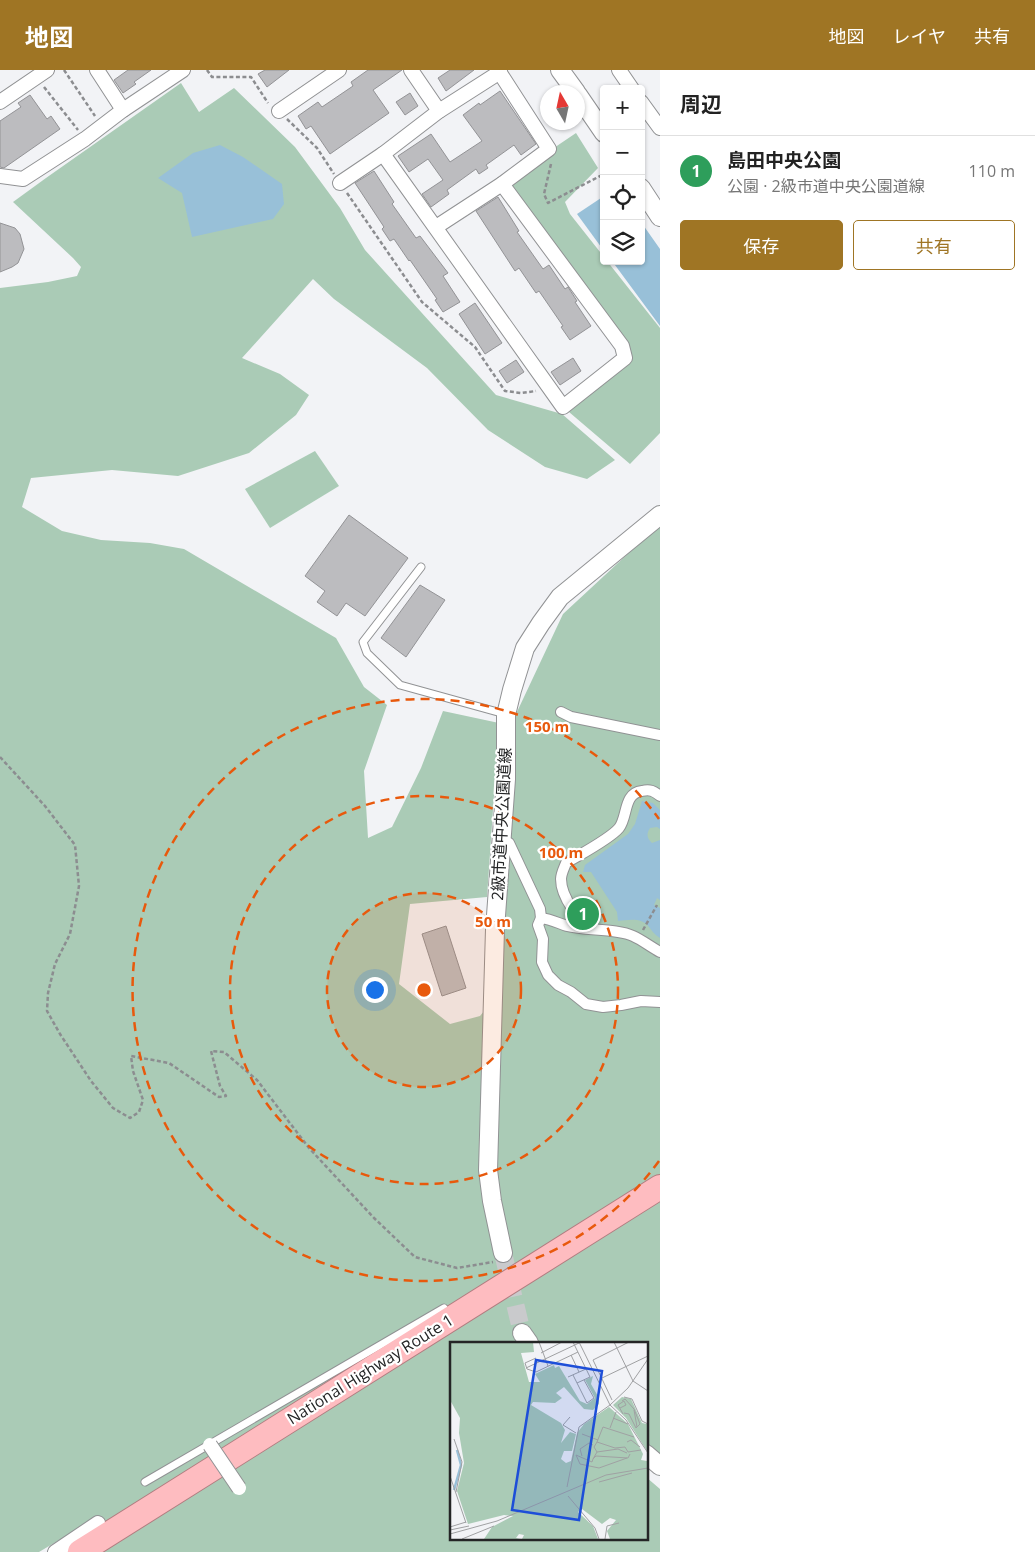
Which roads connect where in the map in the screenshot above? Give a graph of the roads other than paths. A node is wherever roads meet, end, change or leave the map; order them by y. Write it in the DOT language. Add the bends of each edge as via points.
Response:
graph roads {
  1 [pos="97,70"];
  2 [pos="183,70"];
  3 [pos="339,70"];
  4 [pos="411,70"];
  5 [pos="560,70"];
  6 [pos="619,70"];
  7 [pos="499,71"];
  8 [pos="42,74"];
  9 [pos="571,85"];
  10 [pos="629,85"];
  11 [pos="0,102"];
  12 [pos="585,106"];
  13 [pos="645,107"];
  14 [pos="123,110"];
  15 [pos="279,111"];
  16 [pos="439,111"];
  17 [pos="660,128"];
  18 [pos="602,130"];
  19 [pos="383,154"];
  20 [pos="0,176"];
  21 [pos="340,183"];
  22 [pos="502,184"];
  23 [pos="645,194"];
  24 [pos="659,214"];
  25 [pos="436,227"];
  26 [pos="660,515"];
  27 [pos="421,567"];
  28 [pos="561,712"];
  29 [pos="506,714"];
  30 [pos="660,735"];
  31 [pos="660,796"];
  32 [pos="510,843"];
  33 [pos="541,918"];
  34 [pos="604,931"];
  35 [pos="660,952"];
  36 [pos="660,1002"];
  37 [pos="660,1187"];
  38 [pos="500,1257"];
  39 [pos="444,1308"];
  40 [pos="210,1445"];
  41 [pos="648,1456"];
  42 [pos="660,1466"];
  43 [pos="145,1482"];
  44 [pos="239,1488"];
  45 [pos="98,1523"];
  46 [pos="55,1552"];
  47 [pos="80,1552"];
  1 -- 14 [label="street"];
  2 -- 14 [label="street"];
  3 -- 15 [label="street"];
  4 -- 16 [label="street"];
  5 -- 9 [label="street"];
  6 -- 10 [label="street"];
  7 -- 16 [label="street"];
  7 -- 22 [label="street" via="549,148"];
  8 -- 11 [label="street"];
  12 -- 18 [label="street"];
  13 -- 17 [label="street"];
  14 -- 20 [label="street" via="23,179"];
  16 -- 19 [label="street"];
  19 -- 21 [label="street"];
  19 -- 25 [label="street"];
  22 -- 25 [label="street"];
  22 -- 25 [label="street" via="622,346 624,358 563,407"];
  23 -- 24 [label="street"];
  26 -- 29 [label="street, 2級市道中央公園道線" via="560,598 525,648"];
  27 -- 29 [label="lane" via="363,642 367,653 400,685"];
  28 -- 30 [label="street" via="571,717"];
  29 -- 38 [label="street, 2級市道中央公園道線" via="506,779 495,928 488,1170"];
  31 -- 34 [label="street" via="652,790 639,791 630,797 619,828 566,863 561,878 564,897 591,927"];
  32 -- 33 [label="street" via="540,909"];
  33 -- 34 [label="street" via="565,926"];
  33 -- 36 [label="street" via="538,925 543,939 542,962 558,985 586,1004 595,1006"];
  34 -- 35 [label="street" via="633,936"];
  37 -- 47 [label="highway, National Highway Route 1"];
  39 -- 40 [label="lane"];
  40 -- 43 [label="lane"];
  40 -- 44 [label="street, bridge"];
  41 -- 42 [label="street"];
  45 -- 46 [label="street"];
}
